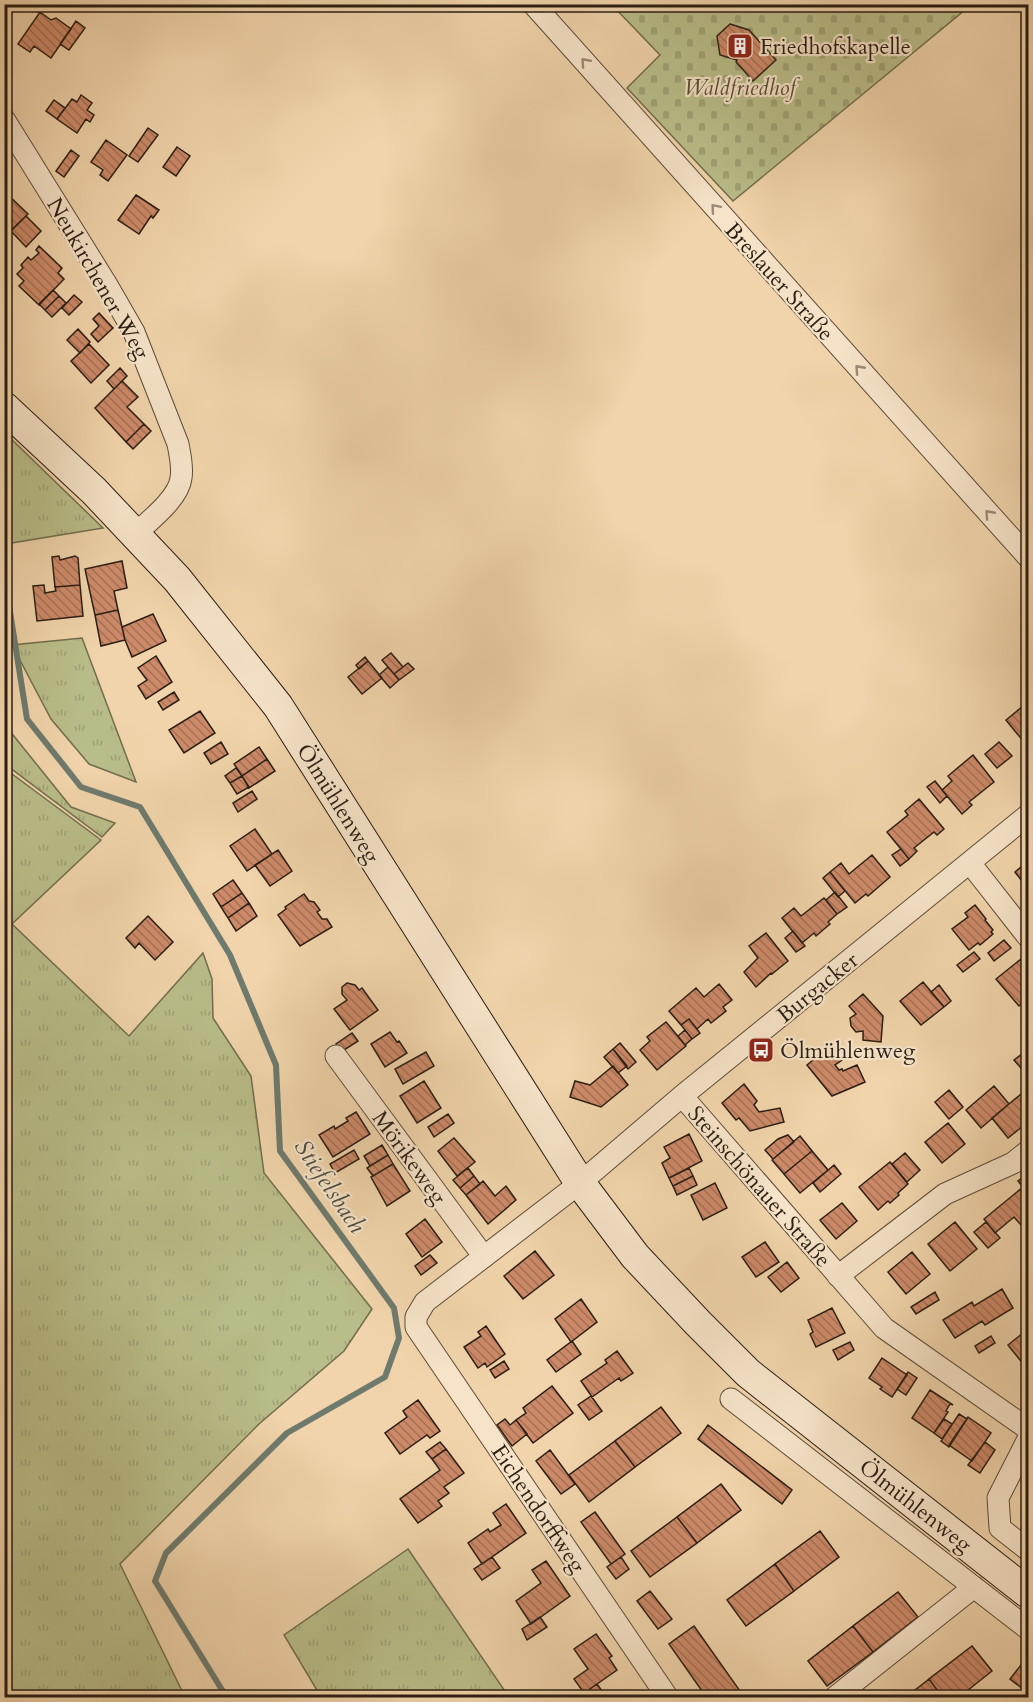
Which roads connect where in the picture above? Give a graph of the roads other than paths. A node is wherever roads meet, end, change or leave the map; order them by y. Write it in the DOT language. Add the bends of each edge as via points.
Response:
graph roads {
  1 [pos="533,4"];
  2 [pos="4,119"];
  3 [pos="4,407"];
  4 [pos="135,534"];
  5 [pos="1029,557"];
  6 [pos="1029,815"];
  7 [pos="970,863"];
  8 [pos="1029,937"];
  9 [pos="336,1056"];
  10 [pos="682,1096"];
  11 [pos="1029,1151"];
  12 [pos="580,1183"];
  13 [pos="484,1257"];
  14 [pos="837,1276"];
  15 [pos="731,1399"];
  16 [pos="1029,1429"];
  17 [pos="1029,1439"];
  18 [pos="1029,1550"];
  19 [pos="974,1587"];
  20 [pos="1029,1593"];
  21 [pos="1029,1629"];
  22 [pos="668,1698"];
  23 [pos="834,1698"];
  5 -- 1 [label="street, Breslauer Straße, one-way"];
  2 -- 4 [label="street, Neukirchener Weg" via="134,332 178,444 181,482 165,505"];
  3 -- 4 [label="main road, Ölmühlenweg"];
  4 -- 12 [label="main road, Ölmühlenweg" via="212,621 278,706"];
  6 -- 7 [label="street, Burgacker"];
  7 -- 8 [label="street"];
  7 -- 10 [label="street, Burgacker"];
  9 -- 13 [label="street, Mörikeweg"];
  10 -- 12 [label="street, Burgacker"];
  10 -- 14 [label="street, Steinschönauer Straße"];
  11 -- 14 [label="street, Steinschönauer Straße" via="1013,1163 945,1194"];
  12 -- 13 [label="street"];
  12 -- 20 [label="main road, Ölmühlenweg" via="635,1256 748,1373"];
  13 -- 22 [label="street, Eichendorffweg" via="425,1302 416,1317 416,1327"];
  14 -- 16 [label="street, Steinschönauer Straße" via="884,1328"];
  15 -- 19 [label="street"];
  17 -- 18 [label="street" via="998,1498 1000,1528"];
  19 -- 21 [label="street"];
  19 -- 23 [label="street"];
}
